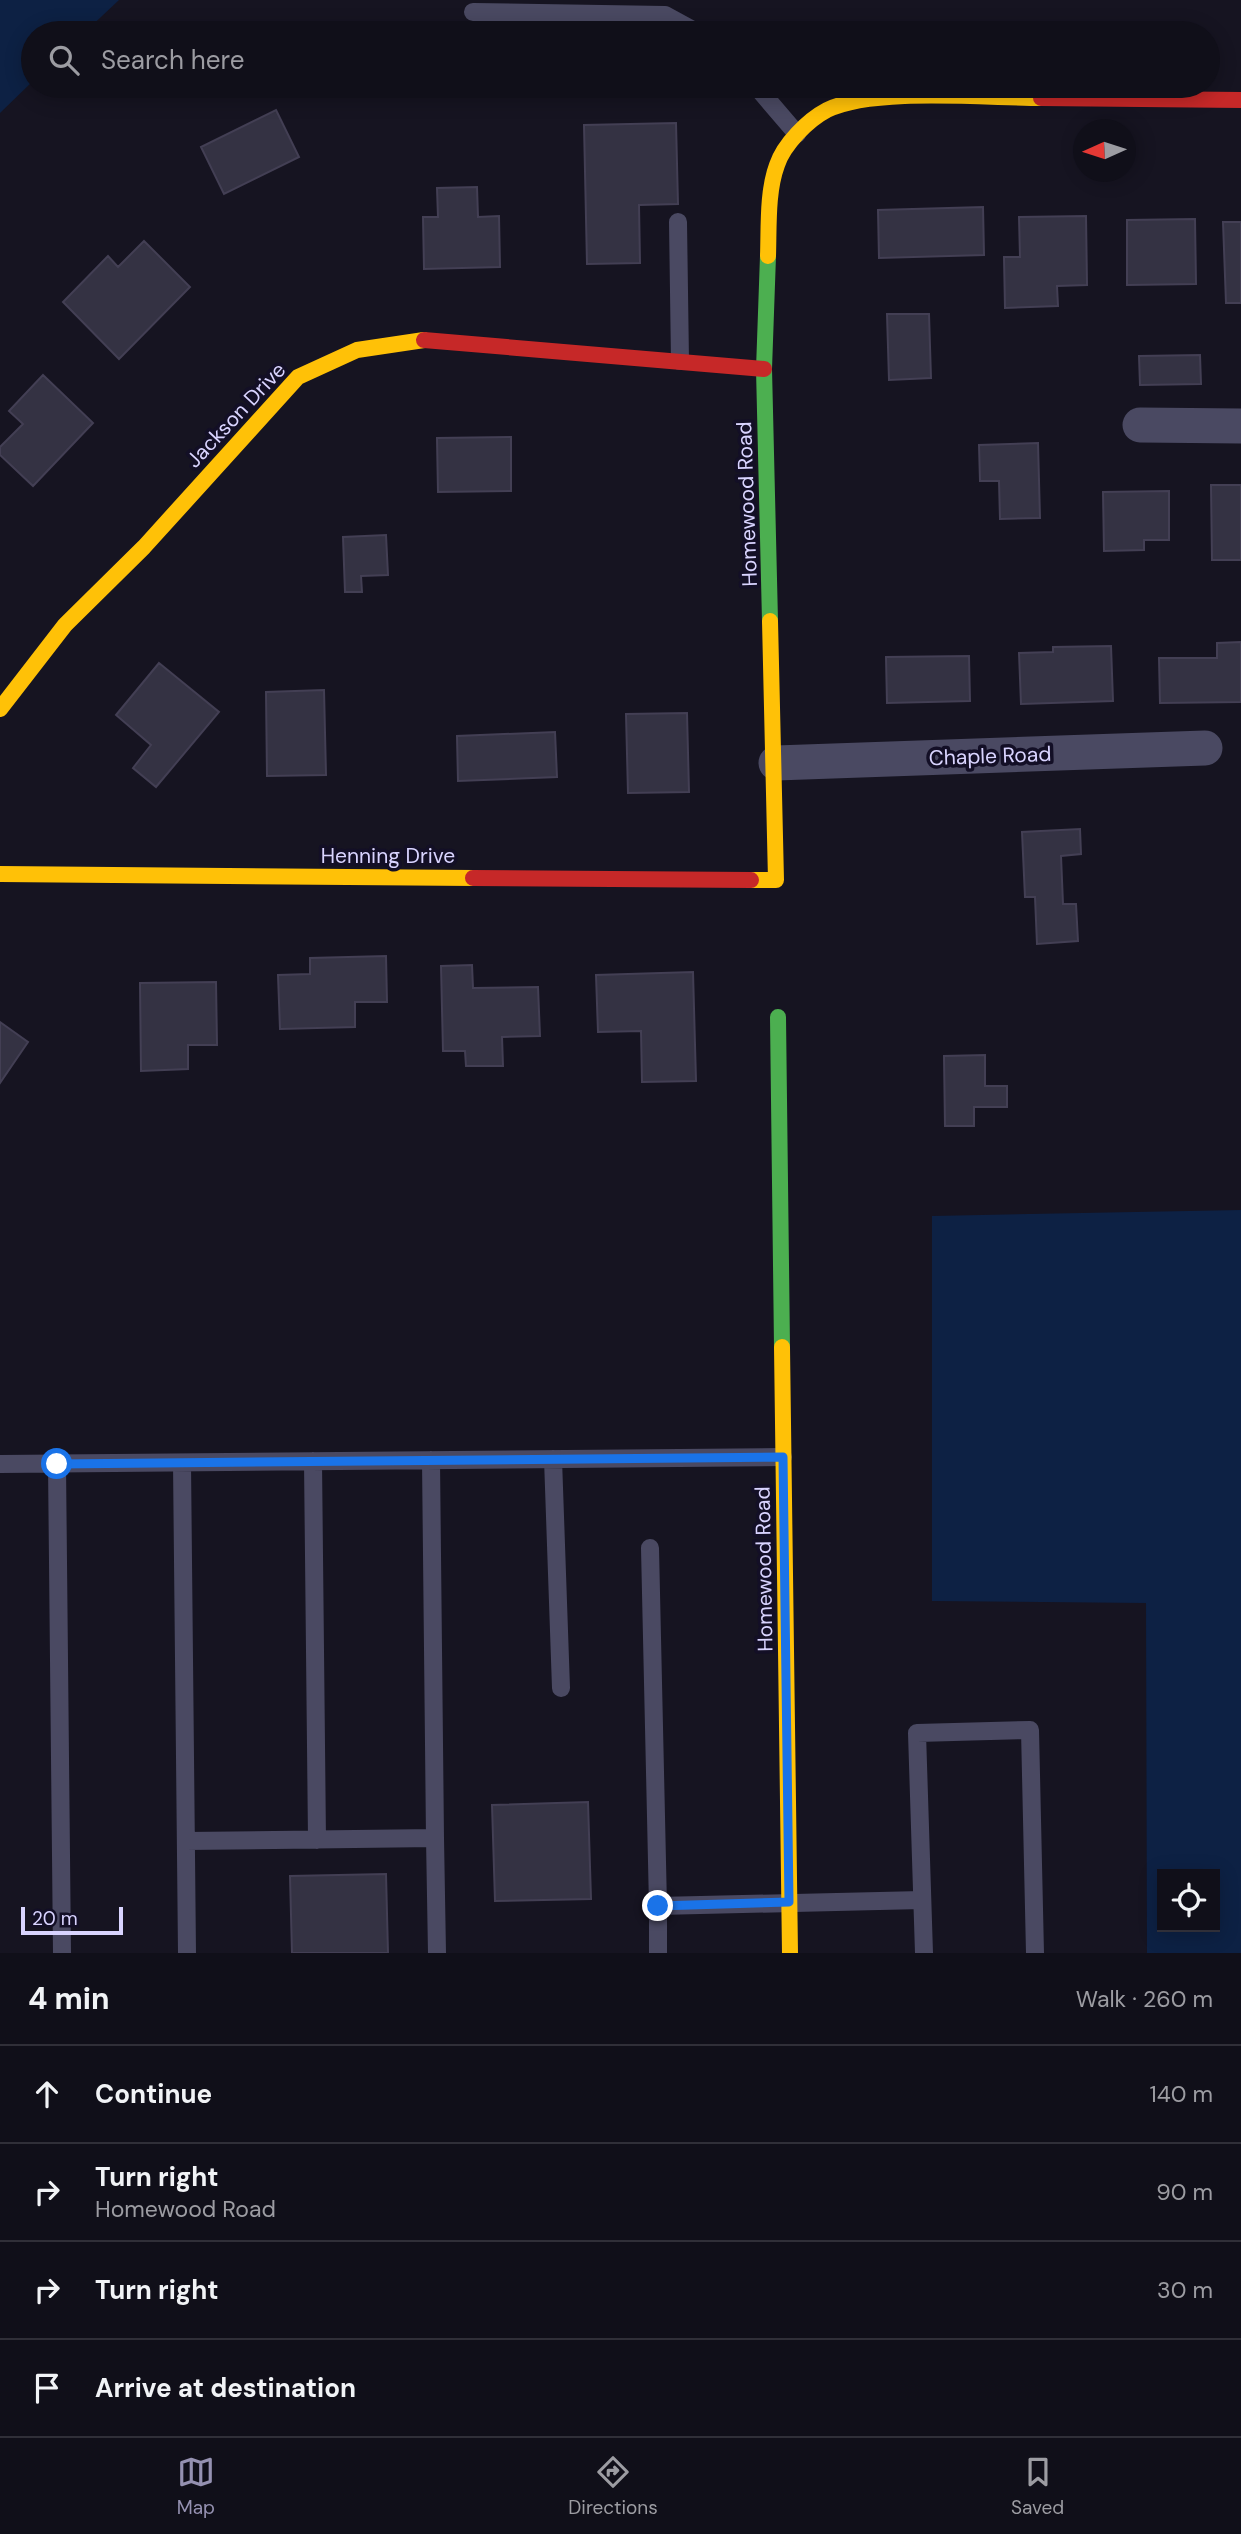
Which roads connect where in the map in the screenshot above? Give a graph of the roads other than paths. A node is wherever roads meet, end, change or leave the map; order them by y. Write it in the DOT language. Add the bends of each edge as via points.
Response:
graph roads {
  1 [pos="473,12"];
  2 [pos="676,21"];
  3 [pos="766,98"];
  4 [pos="869,98"];
  5 [pos="996,98"];
  6 [pos="1241,100"];
  7 [pos="797,134"];
  8 [pos="678,222"];
  9 [pos="680,361"];
  10 [pos="764,369"];
  11 [pos="1140,425"];
  12 [pos="1241,426"];
  13 [pos="0,709"];
  14 [pos="1205,748"];
  15 [pos="776,763"];
  16 [pos="0,874"];
  17 [pos="776,880"];
  18 [pos="778,1017"];
  19 [pos="783,1457"];
  20 [pos="553,1459"];
  21 [pos="431,1460"];
  22 [pos="313,1461"];
  23 [pos="182,1463"];
  24 [pos="0,1464"];
  25 [pos="57,1464"];
  26 [pos="650,1548"];
  27 [pos="561,1688"];
  28 [pos="435,1838"];
  29 [pos="317,1839"];
  30 [pos="186,1841"];
  31 [pos="922,1900"];
  32 [pos="789,1902"];
  33 [pos="658,1906"];
  34 [pos="62,1953"];
  35 [pos="187,1953"];
  36 [pos="438,1953"];
  37 [pos="658,1953"];
  38 [pos="790,1953"];
  39 [pos="924,1953"];
  40 [pos="1035,1953"];
  1 -- 2 [label="lane" via="665,15"];
  3 -- 7 [label="lane"];
  4 -- 7 [label="street, Homewood Road" via="827,110"];
  5 -- 6 [label="street, Homewood Road"];
  7 -- 10 [label="street, Homewood Road" via="777,164 770,209"];
  8 -- 9 [label="lane"];
  9 -- 10 [label="street, Jackson Drive"];
  9 -- 13 [label="street, Jackson Drive" via="421,340 371,345 330,357 288,387 144,547 65,625"];
  10 -- 15 [label="street, Homewood Road"];
  11 -- 12 [label="street"];
  14 -- 15 [label="street, Chaple Road"];
  15 -- 17 [label="street, Homewood Road"];
  16 -- 17 [label="street, Henning Drive"];
  18 -- 19 [label="street, Homewood Road"];
  19 -- 20 [label="lane"];
  19 -- 32 [label="street, Homewood Road"];
  20 -- 21 [label="lane"];
  20 -- 27 [label="lane"];
  21 -- 22 [label="lane"];
  21 -- 28 [label="lane"];
  22 -- 23 [label="lane"];
  22 -- 29 [label="lane"];
  23 -- 25 [label="lane"];
  23 -- 30 [label="lane"];
  24 -- 25 [label="lane"];
  25 -- 34 [label="lane"];
  26 -- 33 [label="lane"];
  28 -- 29 [label="lane"];
  28 -- 36 [label="lane"];
  29 -- 30 [label="lane"];
  30 -- 35 [label="lane"];
  31 -- 32 [label="lane"];
  31 -- 39 [label="lane"];
  31 -- 40 [label="lane" via="917,1733 1030,1730"];
  32 -- 33 [label="lane"];
  32 -- 38 [label="street, Homewood Road"];
  33 -- 37 [label="lane"];
}
